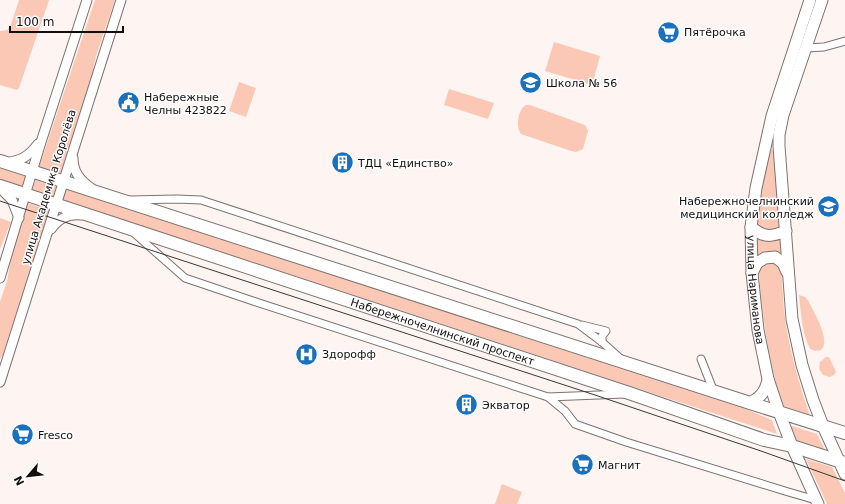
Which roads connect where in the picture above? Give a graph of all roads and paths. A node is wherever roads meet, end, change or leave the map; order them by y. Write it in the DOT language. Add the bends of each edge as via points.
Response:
graph roads {
  1 [pos="88,0"];
  2 [pos="121,0"];
  3 [pos="810,0"];
  4 [pos="822,0"];
  5 [pos="845,41"];
  6 [pos="806,48"];
  7 [pos="41,142"];
  8 [pos="73,153"];
  9 [pos="2,162"];
  10 [pos="32,172"];
  11 [pos="64,182"];
  12 [pos="0,187"];
  13 [pos="95,192"];
  14 [pos="25,195"];
  15 [pos="122,200"];
  16 [pos="56,205"];
  17 [pos="87,216"];
  18 [pos="19,218"];
  19 [pos="751,227"];
  20 [pos="128,228"];
  21 [pos="786,231"];
  22 [pos="48,233"];
  23 [pos="752,273"];
  24 [pos="788,275"];
  25 [pos="0,278"];
  26 [pos="578,324"];
  27 [pos="602,342"];
  28 [pos="9,352"];
  29 [pos="701,359"];
  30 [pos="626,363"];
  31 [pos="0,365"];
  32 [pos="768,380"];
  33 [pos="0,382"];
  34 [pos="714,392"];
  35 [pos="632,394"];
  36 [pos="548,397"];
  37 [pos="750,403"];
  38 [pos="779,412"];
  39 [pos="824,426"];
  40 [pos="845,433"];
  41 [pos="792,446"];
  42 [pos="842,462"];
  43 [pos="845,474"];
  44 [pos="817,502"];
  1 -- 7 [label="street, улица Академика Королёва"];
  2 -- 8 [label="street, улица Академика Королёва"];
  3 -- 19 [label="main road, улица Нариманова" via="772,116 756,188"];
  4 -- 6 [label="main road"];
  5 -- 6 [label="street" via="824,48"];
  6 -- 21 [label="main road" via="779,135"];
  7 -- 9 [label="street" via="23,159"];
  7 -- 10 [label="street, улица Академика Королёва"];
  8 -- 11 [label="street, улица Академика Королёва"];
  8 -- 13 [label="street" via="76,174"];
  9 -- 10 [label="main road"];
  10 -- 11 [label="main road"];
  10 -- 14 [label="street, улица Академика Королёва"];
  11 -- 13 [label="main road"];
  11 -- 16 [label="street, улица Академика Королёва"];
  12 -- 14 [label="main road, Набережночелнинский проспект"];
  12 -- 18 [label="street" via="12,200"];
  13 -- 15 [label="main road"];
  14 -- 16 [label="main road, Набережночелнинский проспект"];
  14 -- 18 [label="street, улица Академика Королёва"];
  15 -- 26 [label="street" via="201,200"];
  15 -- 30 [label="main road"];
  16 -- 17 [label="main road, Набережночелнинский проспект"];
  16 -- 22 [label="street, улица Академика Королёва"];
  17 -- 20 [label="main road, Набережночелнинский проспект"];
  17 -- 22 [label="street" via="72,215 63,218 56,222"];
  18 -- 25 [label="street, улица Академика Королёва"];
  19 -- 21 [label="main road" via="766,236"];
  19 -- 23 [label="main road, улица Нариманова"];
  20 -- 35 [label="main road, Набережночелнинский проспект"];
  20 -- 36 [label="street" via="185,278"];
  21 -- 24 [label="main road"];
  22 -- 28 [label="street, улица Академика Королёва"];
  23 -- 24 [label="main road" via="757,263 765,258 775,257 783,263"];
  23 -- 32 [label="main road, улица Нариманова" via="758,330"];
  24 -- 39 [label="main road" via="792,319 802,365"];
  26 -- 27 [label="street"];
  26 -- 27 [label="street" via="606,331 602,336"];
  27 -- 30 [label="street"];
  28 -- 31 [label="street"];
  28 -- 33 [label="street, улица Академика Королёва"];
  29 -- 34 [label="street"];
  30 -- 34 [label="main road"];
  32 -- 37 [label="main road" via="764,393"];
  32 -- 38 [label="main road, улица Нариманова"];
  34 -- 37 [label="main road"];
  35 -- 36 [label="street"];
  35 -- 41 [label="main road, Набережночелнинский проспект" via="764,440"];
  36 -- 44 [label="street" via="565,411 575,424"];
  37 -- 38 [label="main road"];
  38 -- 39 [label="main road"];
  38 -- 41 [label="main road, улица Нариманова"];
  39 -- 40 [label="main road"];
  39 -- 42 [label="main road"];
  41 -- 42 [label="main road, Набережночелнинский проспект"];
  41 -- 44 [label="main road, улица Нариманова"];
  42 -- 43 [label="main road"];
}
